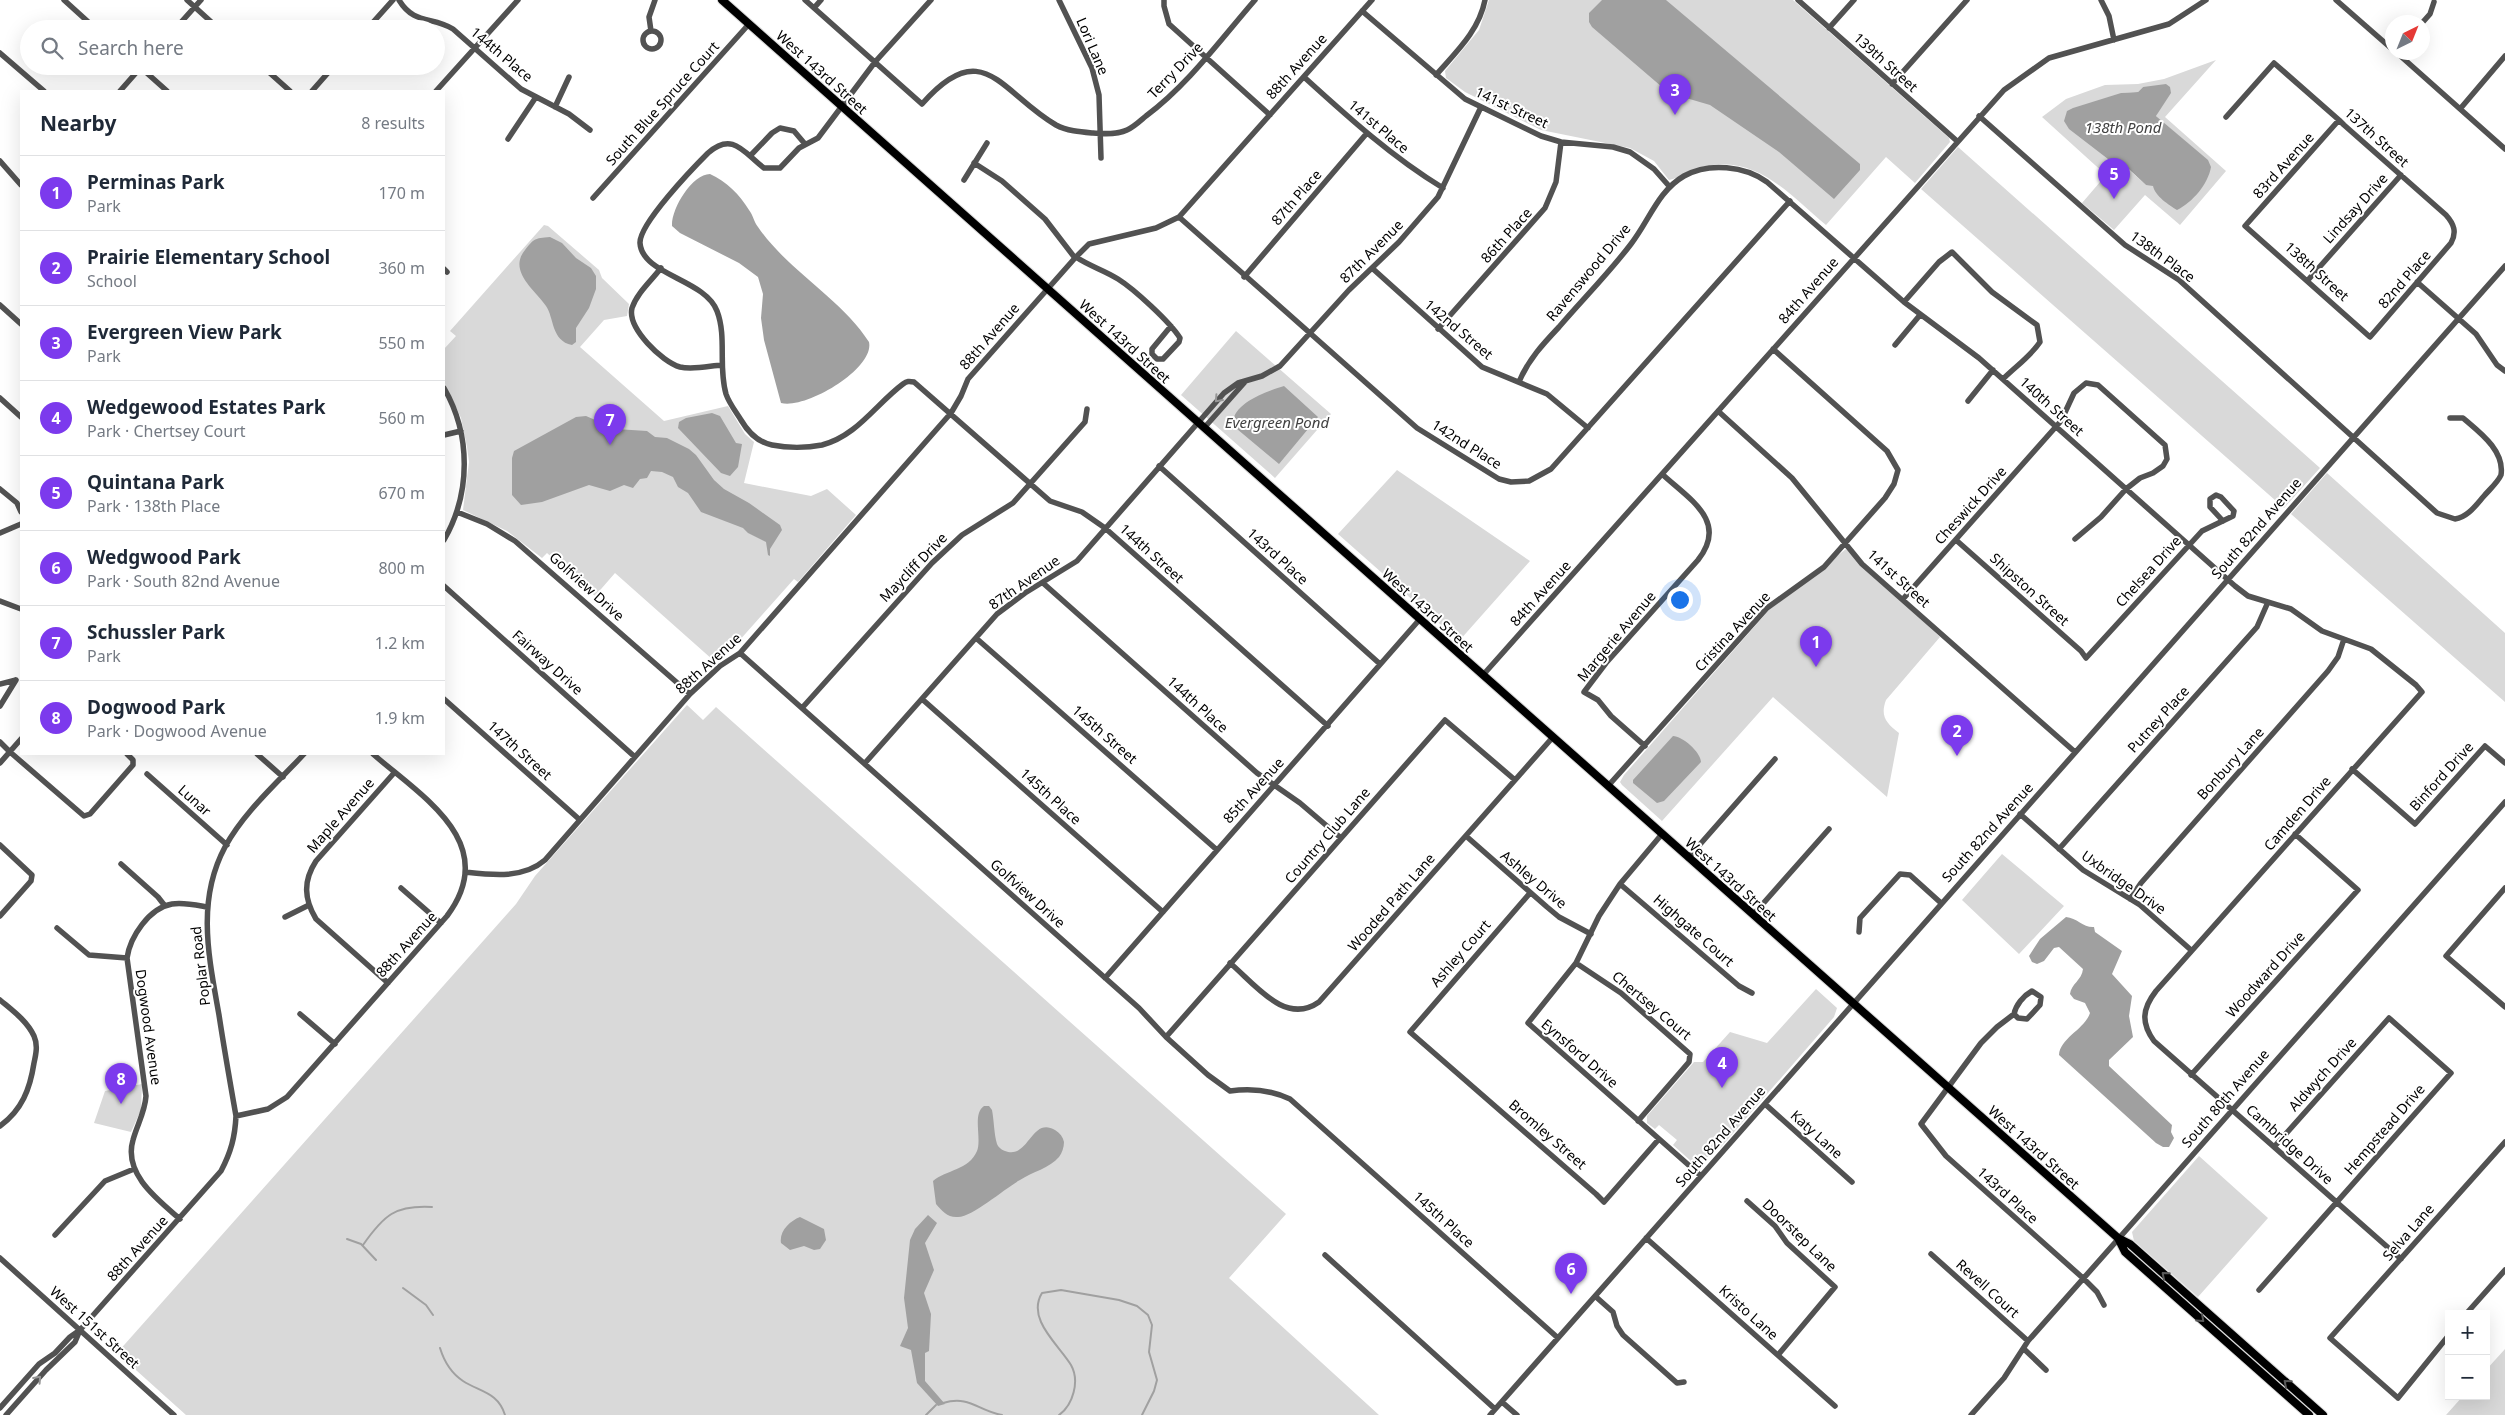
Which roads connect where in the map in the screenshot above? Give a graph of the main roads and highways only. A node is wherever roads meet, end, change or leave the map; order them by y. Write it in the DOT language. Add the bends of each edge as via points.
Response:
graph roads {
  1 [pos="722,0"];
  2 [pos="2118,1238"];
  3 [pos="2305,1414"];
  4 [pos="2323,1415"];
  1 -- 2 [label="main road, West 143rd Street"];
  2 -- 3 [label="main road, West 143rd Street, one-way" via="2125,1252"];
  4 -- 2 [label="main road, West 143rd Street, one-way" via="2130,1244"];
}
